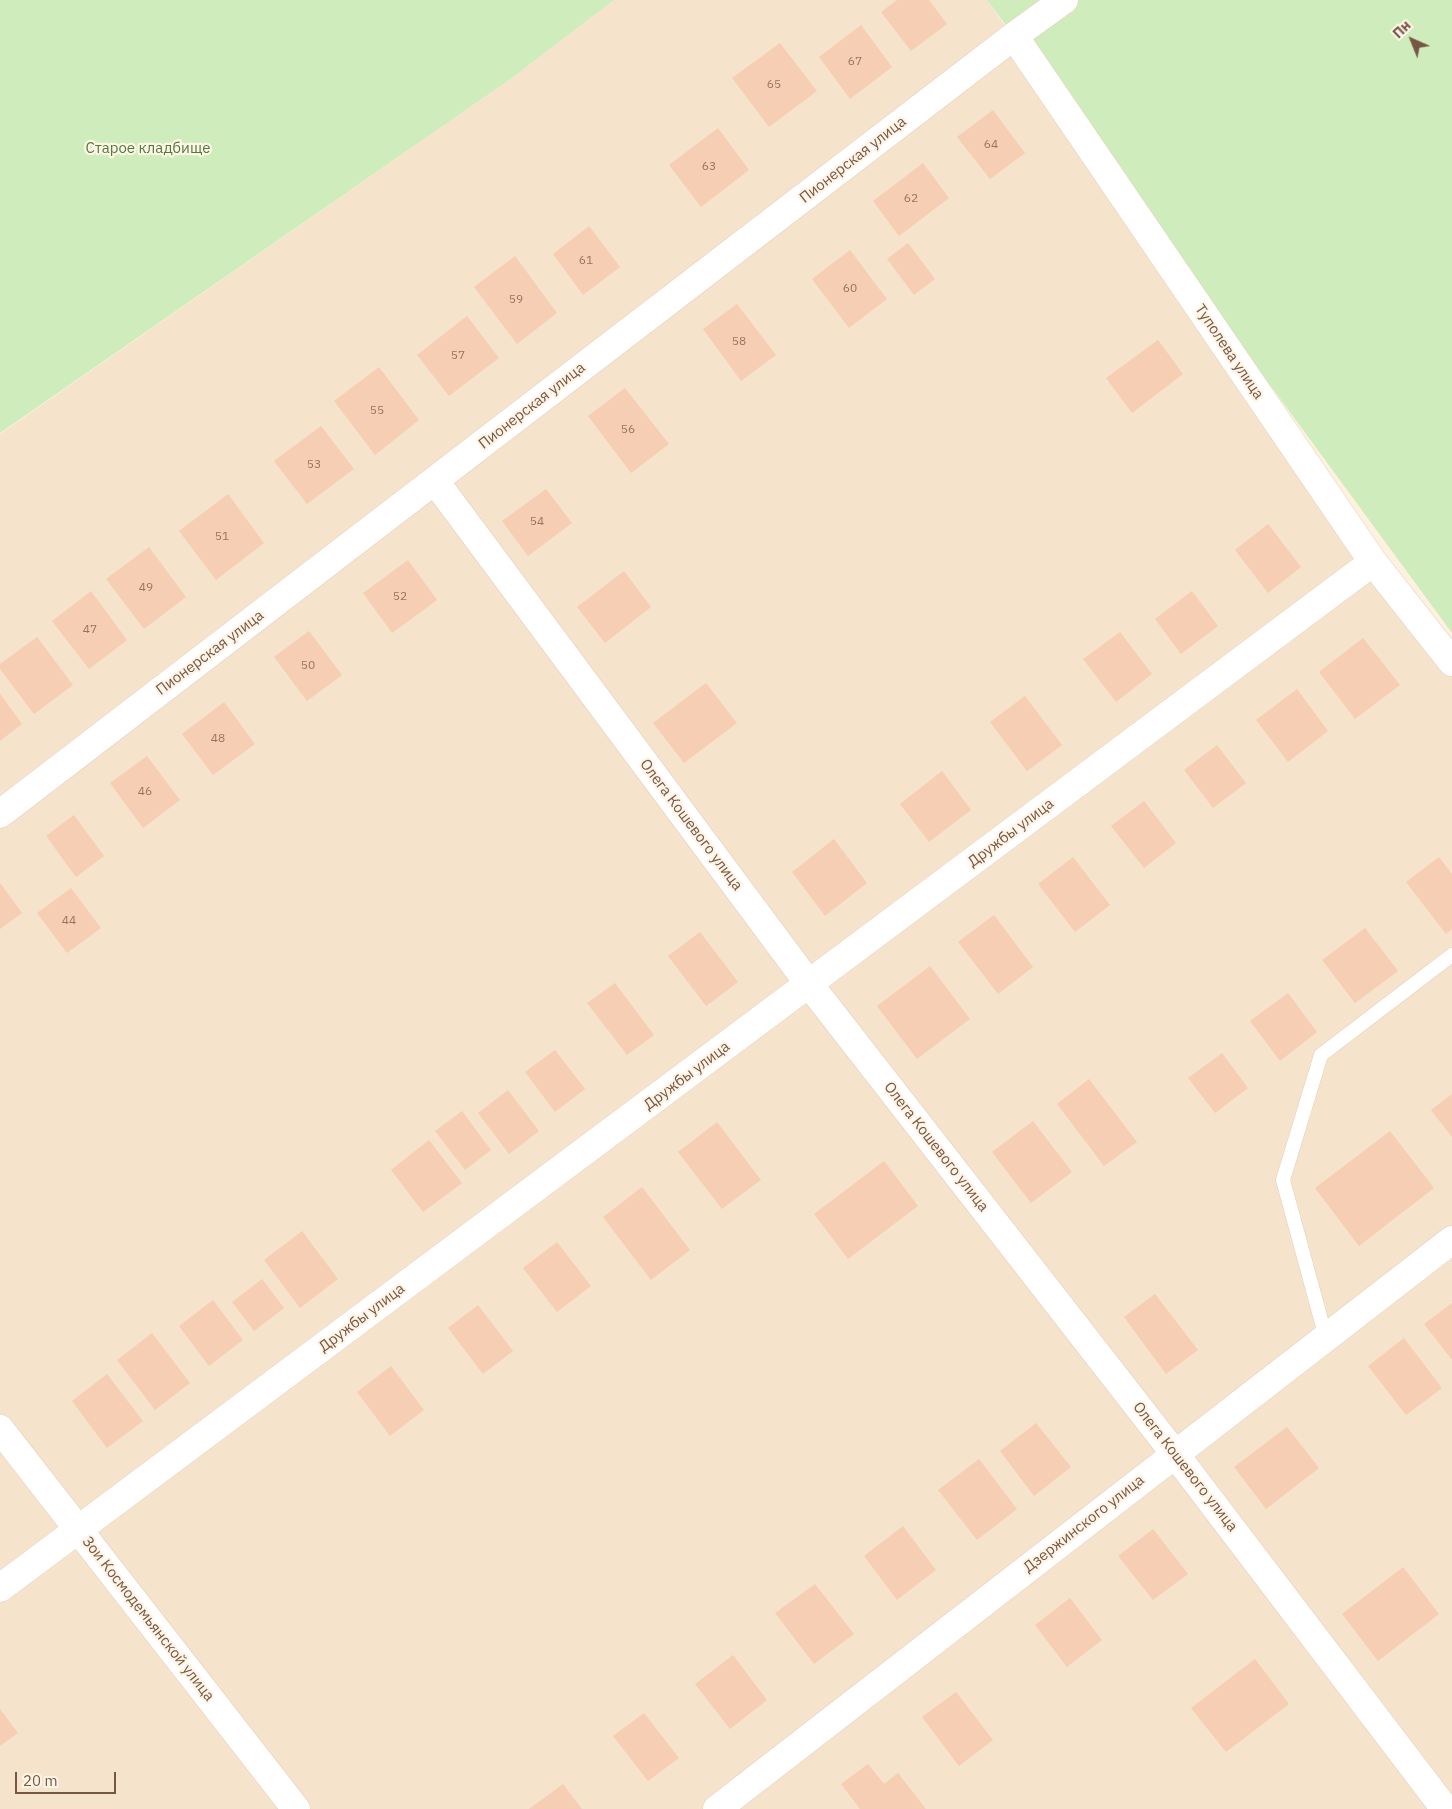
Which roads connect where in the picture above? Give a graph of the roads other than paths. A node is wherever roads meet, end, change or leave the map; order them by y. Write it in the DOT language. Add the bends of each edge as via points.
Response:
graph roads {
  1 [pos="1064,0"];
  2 [pos="1014,36"];
  3 [pos="435,481"];
  4 [pos="1373,562"];
  5 [pos="1452,662"];
  6 [pos="0,814"];
  7 [pos="1452,955"];
  8 [pos="809,984"];
  9 [pos="1452,1240"];
  10 [pos="1326,1338"];
  11 [pos="0,1429"];
  12 [pos="1175,1454"];
  13 [pos="78,1530"];
  14 [pos="0,1588"];
  15 [pos="296,1809"];
  16 [pos="717,1809"];
  17 [pos="1445,1809"];
  1 -- 2 [label="street, Пионерская улица"];
  2 -- 3 [label="street, Пионерская улица"];
  2 -- 4 [label="street, Туполева улица"];
  3 -- 6 [label="street, Пионерская улица"];
  3 -- 8 [label="street, Олега Кошевого улица"];
  4 -- 5 [label="street, Туполева улица"];
  4 -- 8 [label="street, Дружбы улица"];
  7 -- 10 [label="lane" via="1321,1055 1283,1180"];
  8 -- 12 [label="street, Олега Кошевого улица"];
  8 -- 13 [label="street, Дружбы улица"];
  9 -- 10 [label="street, Дзержинского улица"];
  10 -- 12 [label="street, Дзержинского улица"];
  11 -- 13 [label="street, Зои Космодемьянской улица"];
  12 -- 16 [label="street, Дзержинского улица"];
  12 -- 17 [label="street, Олега Кошевого улица"];
  13 -- 14 [label="street, Дружбы улица"];
  13 -- 15 [label="street, Зои Космодемьянской улица"];
}
